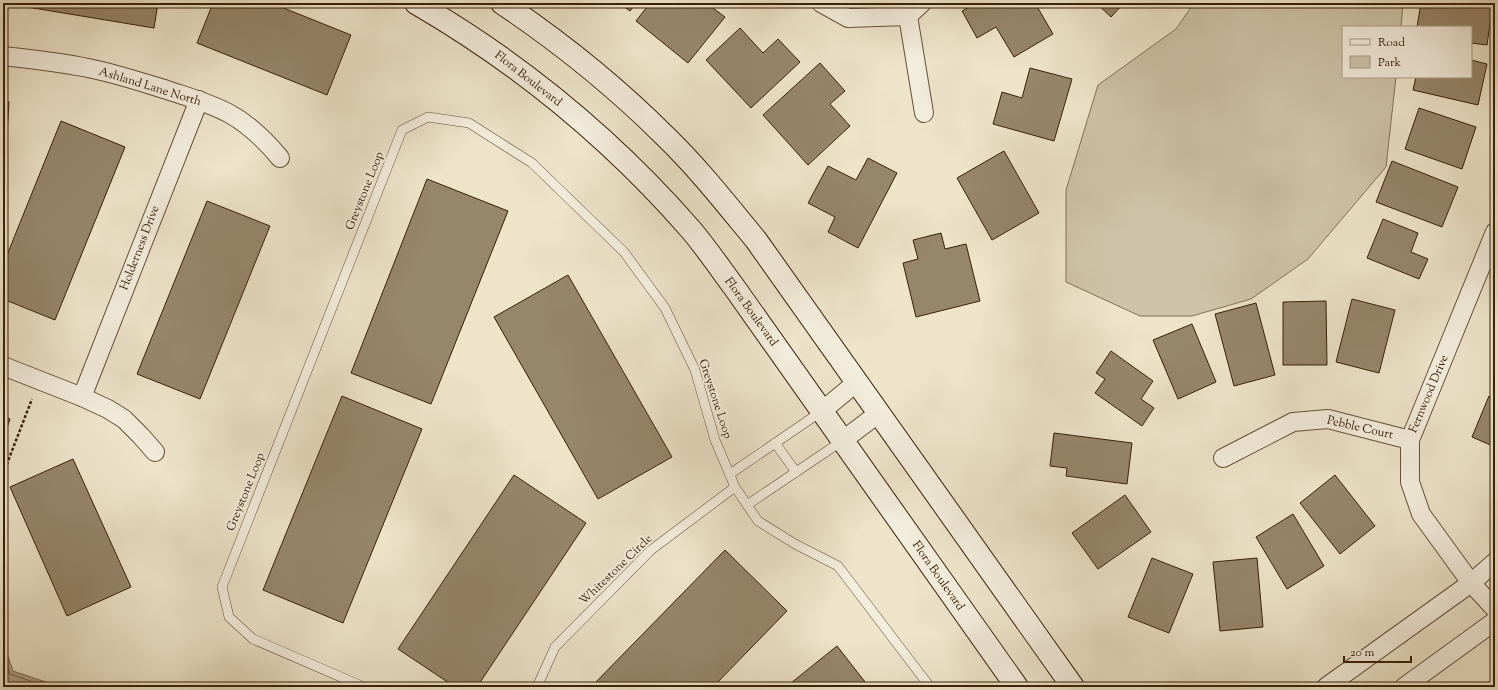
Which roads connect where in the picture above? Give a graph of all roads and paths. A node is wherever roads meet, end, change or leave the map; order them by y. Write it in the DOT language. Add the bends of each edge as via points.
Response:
graph roads {
  1 [pos="416,3"];
  2 [pos="502,3"];
  3 [pos="820,3"];
  4 [pos="922,3"];
  5 [pos="908,16"];
  6 [pos="3,56"];
  7 [pos="199,100"];
  8 [pos="924,113"];
  9 [pos="280,158"];
  10 [pos="1495,232"];
  11 [pos="3,366"];
  12 [pos="40,380"];
  13 [pos="857,382"];
  14 [pos="82,397"];
  15 [pos="822,411"];
  16 [pos="879,413"];
  17 [pos="1410,440"];
  18 [pos="842,441"];
  19 [pos="776,443"];
  20 [pos="155,452"];
  21 [pos="1223,458"];
  22 [pos="796,472"];
  23 [pos="3,474"];
  24 [pos="730,474"];
  25 [pos="735,487"];
  26 [pos="748,505"];
  27 [pos="1495,562"];
  28 [pos="1470,583"];
  29 [pos="1495,609"];
  30 [pos="1495,620"];
  31 [pos="364,687"];
  32 [pos="537,687"];
  33 [pos="930,687"];
  34 [pos="1017,687"];
  35 [pos="1073,687"];
  36 [pos="1326,687"];
  37 [pos="1404,687"];
  1 -- 15 [label="street, Flora Boulevard" via="494,52 537,84 596,133 644,178 697,238 734,286"];
  2 -- 13 [label="street" via="568,50 667,137 756,240"];
  3 -- 5 [label="street" via="848,18"];
  4 -- 5 [label="street"];
  5 -- 8 [label="street"];
  6 -- 7 [label="street, Ashland Lane North" via="89,68"];
  7 -- 9 [label="street, Ashland Lane North" via="229,113 248,126 267,142"];
  7 -- 14 [label="street, Holderness Drive"];
  10 -- 17 [label="street, Fernwood Drive"];
  11 -- 12 [label="street"];
  12 -- 14 [label="street"];
  12 -- 23 [label="path"];
  13 -- 15 [label="street"];
  13 -- 16 [label="street"];
  14 -- 20 [label="street" via="124,420"];
  15 -- 18 [label="street, Flora Boulevard"];
  15 -- 19 [label="lane"];
  16 -- 18 [label="street"];
  16 -- 35 [label="street"];
  17 -- 21 [label="street, Pebble Court" via="1328,419 1293,422"];
  17 -- 28 [label="street, Fernwood Drive" via="1410,482 1421,514"];
  18 -- 22 [label="lane"];
  18 -- 34 [label="street, Flora Boulevard"];
  19 -- 22 [label="lane"];
  19 -- 24 [label="lane"];
  22 -- 26 [label="lane"];
  24 -- 25 [label="lane, Greystone Loop"];
  24 -- 31 [label="lane, Greystone Loop" via="715,440 695,370 665,308 624,252 532,163 469,123 428,117 402,130 222,587 229,618 253,639"];
  25 -- 26 [label="lane"];
  25 -- 32 [label="lane, Whitestone Circle" via="651,550 560,641"];
  26 -- 33 [label="lane" via="758,521 838,566"];
  27 -- 28 [label="street"];
  28 -- 29 [label="street, Fernwood Drive"];
  28 -- 36 [label="street"];
  30 -- 37 [label="street"];
}
